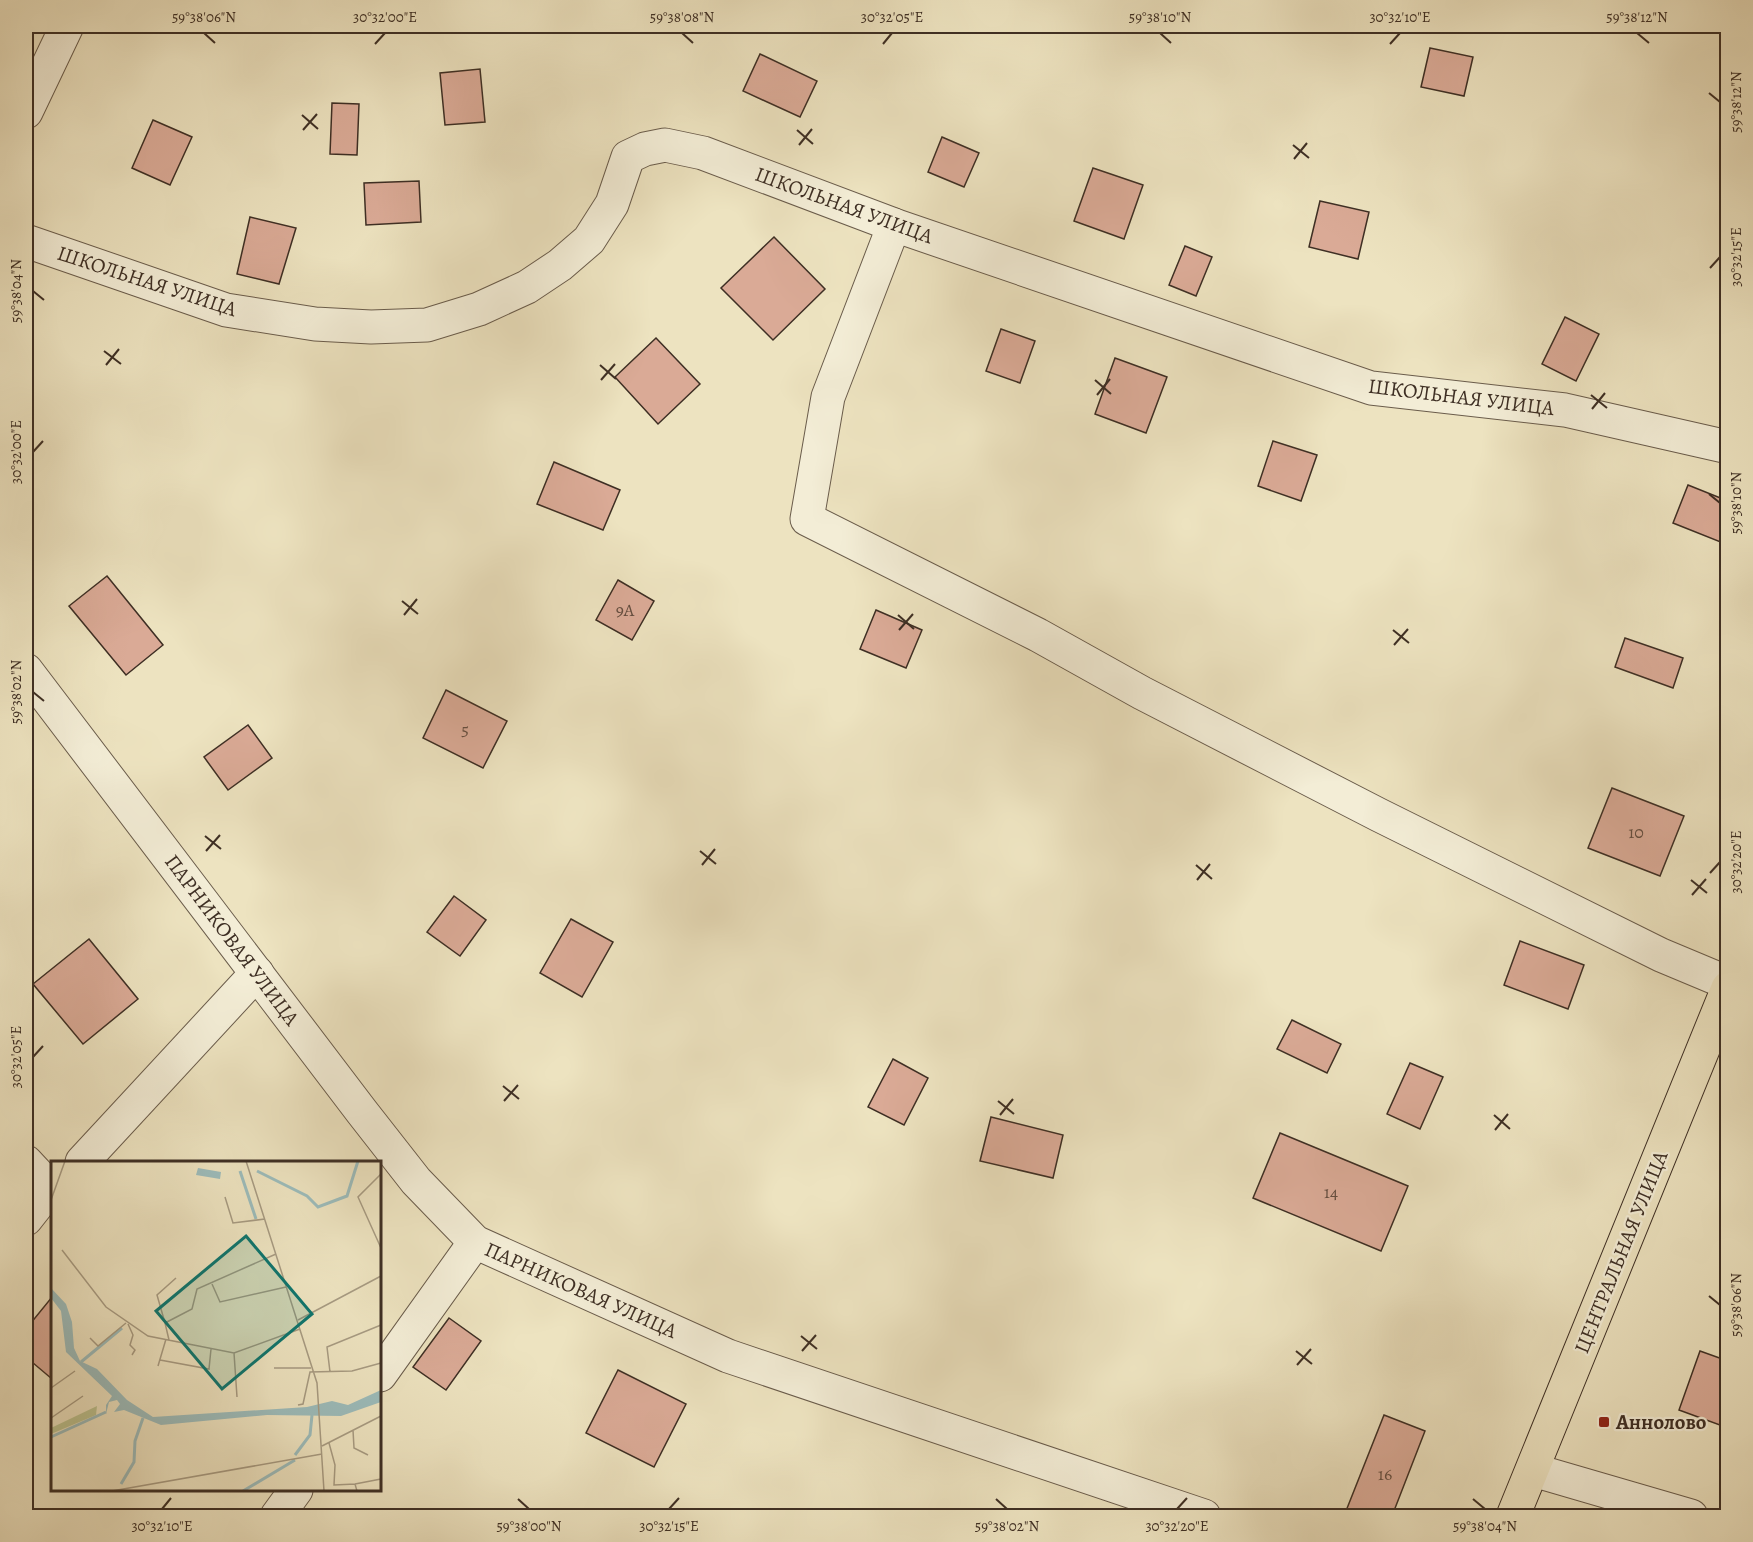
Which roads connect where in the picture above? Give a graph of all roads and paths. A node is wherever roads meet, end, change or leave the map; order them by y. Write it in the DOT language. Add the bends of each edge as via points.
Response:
graph roads {
  1 [pos="67,26"];
  2 [pos="26,112"];
  3 [pos="894,225"];
  4 [pos="26,241"];
  5 [pos="1728,447"];
  6 [pos="26,670"];
  7 [pos="257,973"];
  8 [pos="1728,982"];
  9 [pos="1728,988"];
  10 [pos="83,1161"];
  11 [pos="26,1162"];
  12 [pos="51,1183"];
  13 [pos="51,1185"];
  14 [pos="26,1219"];
  15 [pos="475,1242"];
  16 [pos="381,1374"];
  17 [pos="1533,1470"];
  18 [pos="295,1491"];
  19 [pos="277,1516"];
  20 [pos="1204,1516"];
  21 [pos="1514,1516"];
  22 [pos="1691,1516"];
  1 -- 2 [label="street"];
  3 -- 4 [label="street, ШКОЛЬНАЯ УЛИЦА" via="703,153 665,145 628,157 612,204 589,240 560,266 527,287 479,309 427,325 371,327 315,324 226,310"];
  3 -- 5 [label="street, ШКОЛЬНАЯ УЛИЦА" via="1371,388 1565,410"];
  3 -- 8 [label="street" via="828,398 807,519 1038,635 1379,815 1661,955"];
  6 -- 7 [label="street, ПАРНИКОВАЯ УЛИЦА"];
  7 -- 10 [label="street"];
  7 -- 15 [label="street, ПАРНИКОВАЯ УЛИЦА" via="416,1181"];
  9 -- 17 [label="main road, ЦЕНТРАЛЬНАЯ УЛИЦА"];
  11 -- 12 [label="street"];
  13 -- 14 [label="street"];
  15 -- 16 [label="street"];
  15 -- 20 [label="street, ПАРНИКОВАЯ УЛИЦА" via="728,1356"];
  17 -- 21 [label="main road, ЦЕНТРАЛЬНАЯ УЛИЦА"];
  17 -- 22 [label="street"];
  18 -- 19 [label="street"];
}
